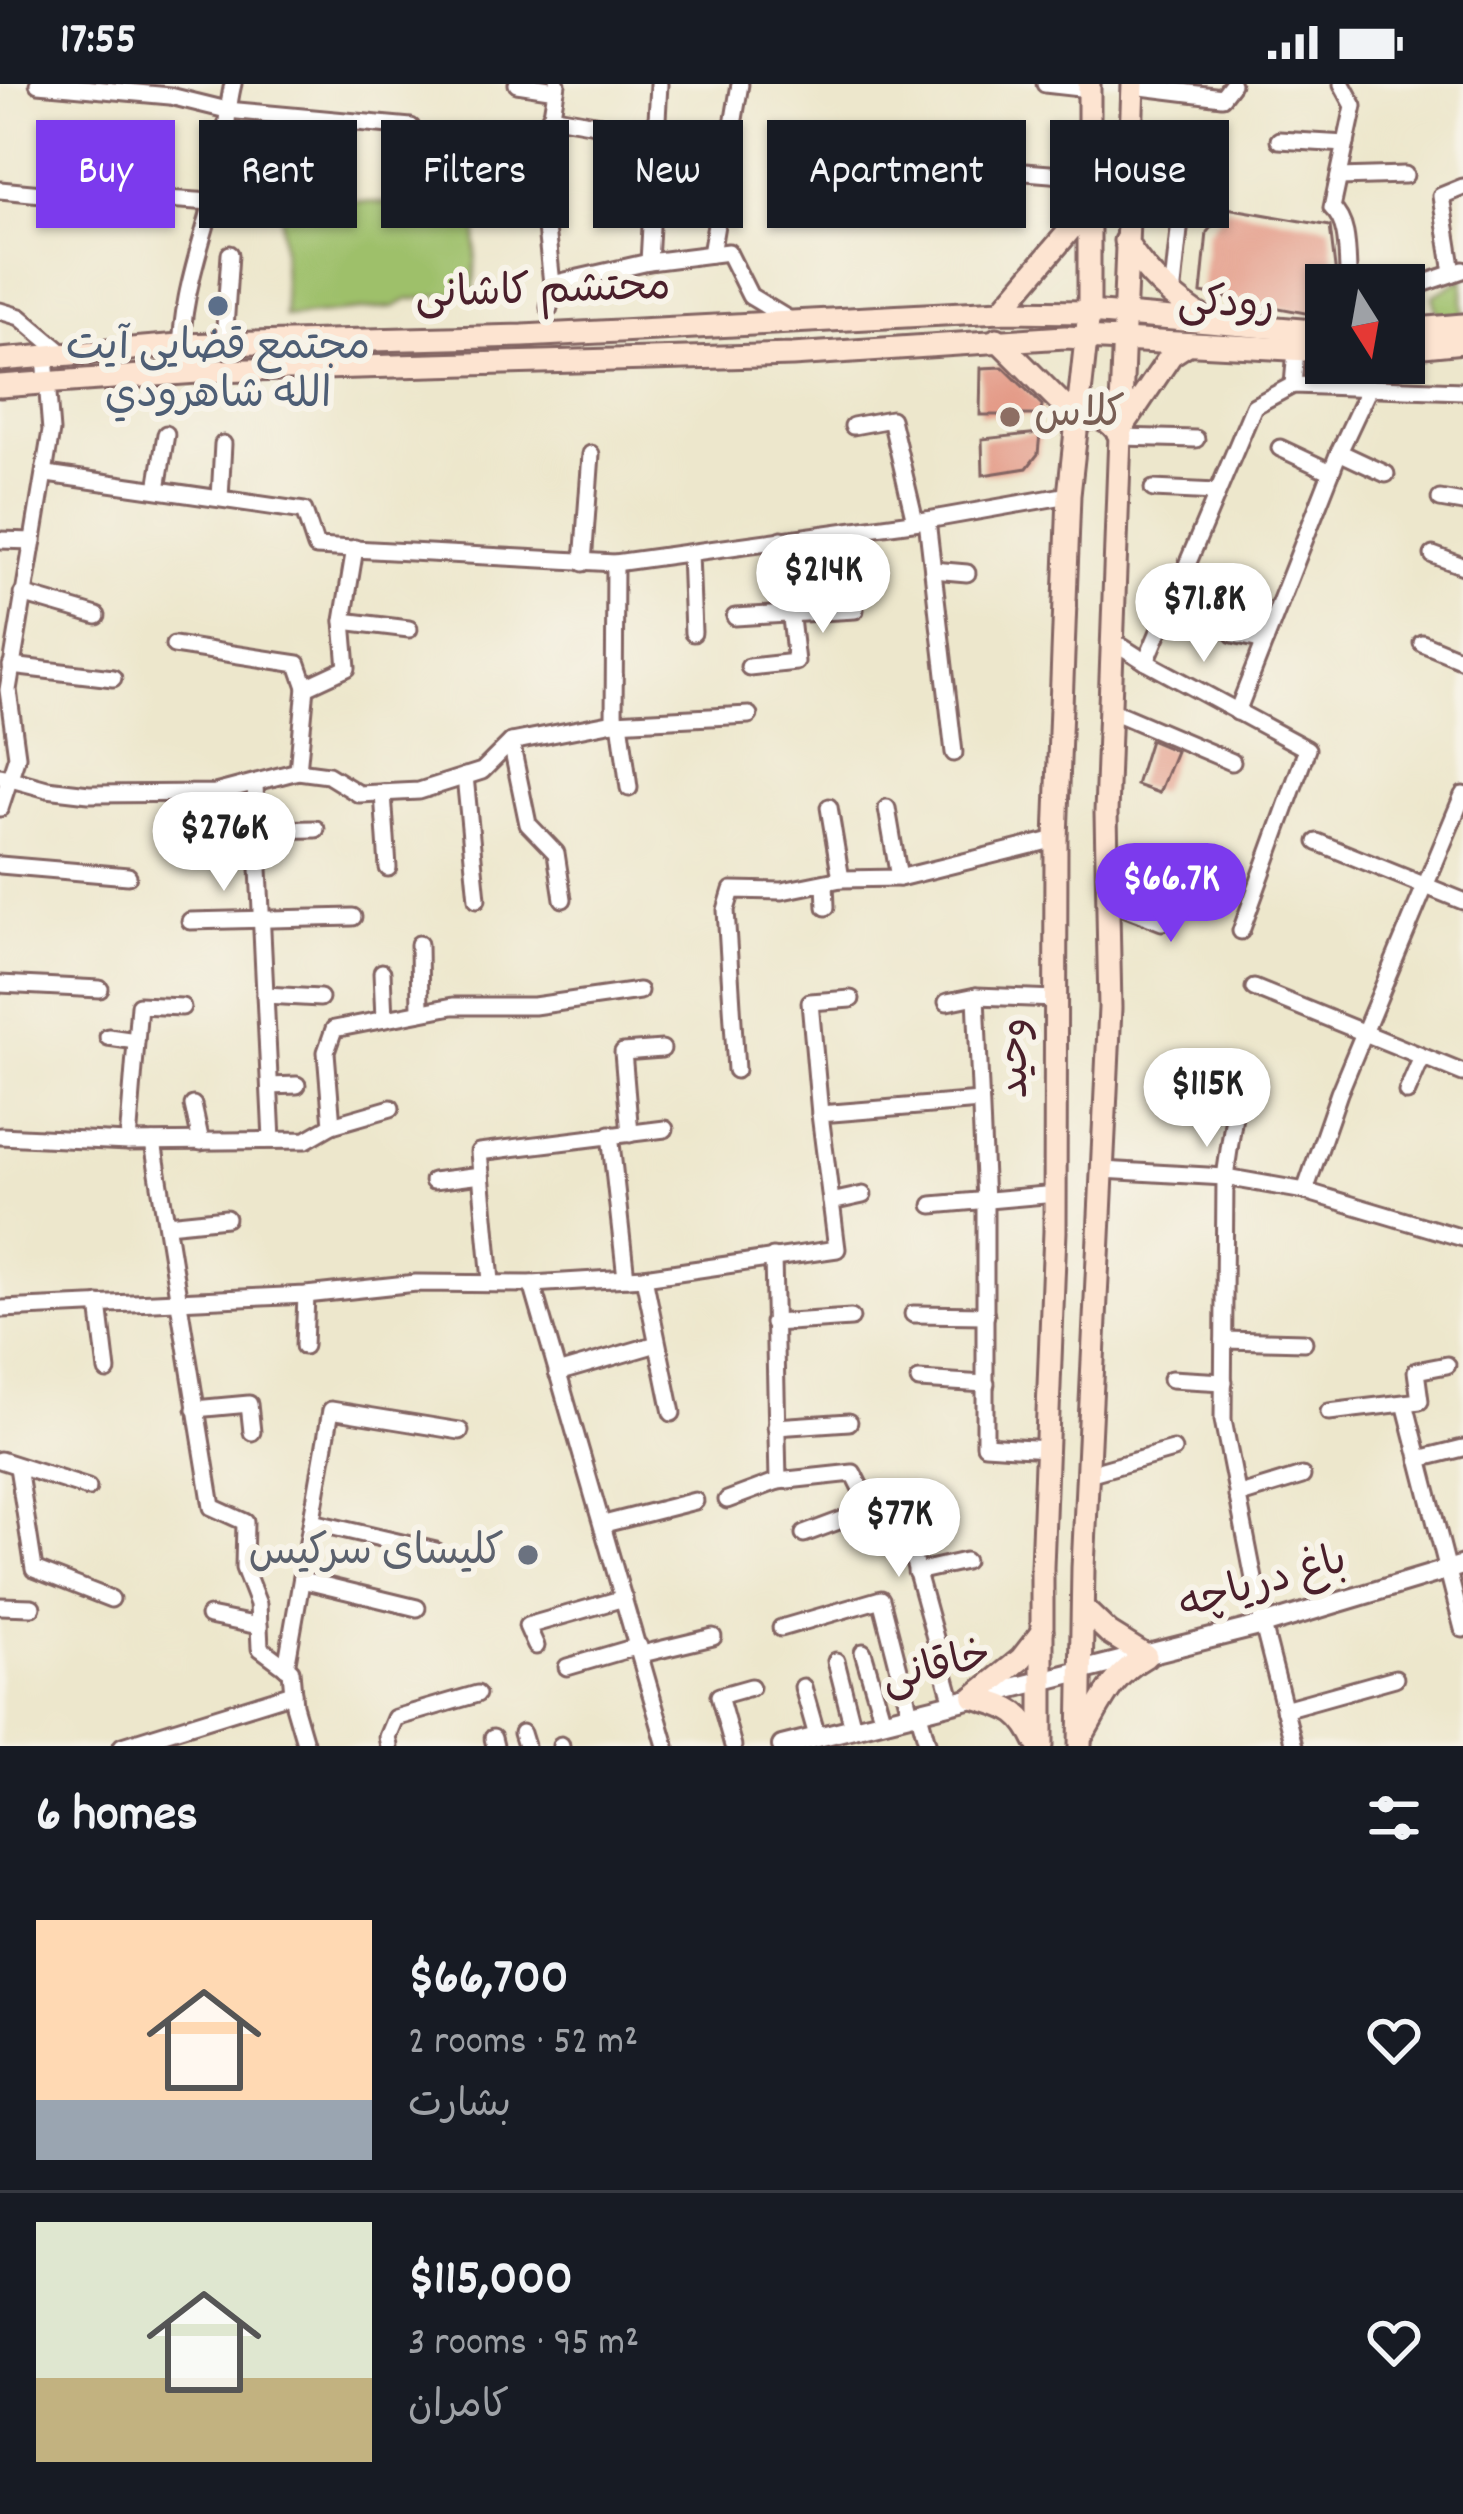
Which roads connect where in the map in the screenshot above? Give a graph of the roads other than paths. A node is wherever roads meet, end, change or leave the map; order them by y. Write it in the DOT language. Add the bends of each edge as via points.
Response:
graph roads {
  1 [pos="38,84"];
  2 [pos="233,84"];
  3 [pos="517,84"];
  4 [pos="659,84"];
  5 [pos="740,84"];
  6 [pos="1046,84"];
  7 [pos="1232,84"];
  8 [pos="1342,84"];
  9 [pos="1132,85"];
  10 [pos="99,87"];
  11 [pos="556,87"];
  12 [pos="1089,87"];
  13 [pos="226,110"];
  14 [pos="550,116"];
  15 [pos="225,120"];
  16 [pos="550,120"];
  17 [pos="1089,120"];
  18 [pos="1131,120"];
  19 [pos="381,124"];
  20 [pos="593,124"];
  21 [pos="1280,140"];
  22 [pos="1346,144"];
  23 [pos="1405,175"];
  24 [pos="1339,177"];
  25 [pos="1463,187"];
  26 [pos="0,190"];
  27 [pos="36,193"];
  28 [pos="206,228"];
  29 [pos="546,228"];
  30 [pos="1062,228"];
  31 [pos="1088,228"];
  32 [pos="1126,228"];
  33 [pos="1179,228"];
  34 [pos="1125,241"];
  35 [pos="230,254"];
  36 [pos="711,254"];
  37 [pos="649,262"];
  38 [pos="1348,264"];
  39 [pos="1458,272"];
  40 [pos="1425,283"];
  41 [pos="552,284"];
  42 [pos="1172,297"];
  43 [pos="549,308"];
  44 [pos="0,310"];
  45 [pos="1000,311"];
  46 [pos="1089,312"];
  47 [pos="1123,314"];
  48 [pos="793,322"];
  49 [pos="1213,323"];
  50 [pos="740,325"];
  51 [pos="1463,325"];
  52 [pos="1425,328"];
  53 [pos="1305,330"];
  54 [pos="560,332"];
  55 [pos="523,336"];
  56 [pos="1086,338"];
  57 [pos="997,339"];
  58 [pos="1121,341"];
  59 [pos="1463,342"];
  60 [pos="224,343"];
  61 [pos="1188,344"];
  62 [pos="179,345"];
  63 [pos="1425,346"];
  64 [pos="1295,350"];
  65 [pos="1305,350"];
  66 [pos="54,355"];
  67 [pos="737,356"];
  68 [pos="0,360"];
  69 [pos="182,373"];
  70 [pos="48,381"];
  71 [pos="1293,385"];
  72 [pos="0,386"];
  73 [pos="1369,388"];
  74 [pos="1463,391"];
  75 [pos="1075,422"];
  76 [pos="853,426"];
  77 [pos="1121,433"];
  78 [pos="166,434"];
  79 [pos="1196,439"];
  80 [pos="223,445"];
  81 [pos="1280,448"];
  82 [pos="1339,452"];
  83 [pos="591,454"];
  84 [pos="1331,472"];
  85 [pos="47,474"];
  86 [pos="1386,474"];
  87 [pos="157,489"];
  88 [pos="1153,489"];
  89 [pos="1216,492"];
  90 [pos="1070,495"];
  91 [pos="220,498"];
  92 [pos="1440,499"];
  93 [pos="1463,503"];
  94 [pos="921,521"];
  95 [pos="782,539"];
  96 [pos="0,540"];
  97 [pos="33,542"];
  98 [pos="355,548"];
  99 [pos="690,554"];
  100 [pos="1433,555"];
  101 [pos="583,563"];
  102 [pos="615,563"];
  103 [pos="1463,565"];
  104 [pos="933,570"];
  105 [pos="967,573"];
  106 [pos="22,594"];
  107 [pos="854,610"];
  108 [pos="790,611"];
  109 [pos="97,616"];
  110 [pos="734,617"];
  111 [pos="343,621"];
  112 [pos="409,629"];
  113 [pos="693,633"];
  114 [pos="1233,634"];
  115 [pos="1264,640"];
  116 [pos="1113,641"];
  117 [pos="1422,644"];
  118 [pos="174,645"];
  119 [pos="1463,660"];
  120 [pos="1146,662"];
  121 [pos="11,666"];
  122 [pos="749,667"];
  123 [pos="112,678"];
  124 [pos="306,687"];
  125 [pos="5,699"];
  126 [pos="1110,710"];
  127 [pos="1237,712"];
  128 [pos="749,715"];
  129 [pos="617,722"];
  130 [pos="511,742"];
  131 [pos="954,752"];
  132 [pos="1232,762"];
  133 [pos="298,771"];
  134 [pos="465,776"];
  135 [pos="5,777"];
  136 [pos="255,785"];
  137 [pos="629,788"];
  138 [pos="383,793"];
  139 [pos="1463,796"];
  140 [pos="830,807"];
  141 [pos="0,808"];
  142 [pos="887,808"];
  143 [pos="257,830"];
  144 [pos="316,830"];
  145 [pos="1057,838"];
  146 [pos="1317,842"];
  147 [pos="0,865"];
  148 [pos="388,868"];
  149 [pos="1186,870"];
  150 [pos="128,876"];
  151 [pos="898,878"];
  152 [pos="833,881"];
  153 [pos="1424,886"];
  154 [pos="477,898"];
  155 [pos="562,899"];
  156 [pos="1108,902"];
  157 [pos="1463,902"];
  158 [pos="826,907"];
  159 [pos="262,917"];
  160 [pos="353,917"];
  161 [pos="190,921"];
  162 [pos="1241,931"];
  163 [pos="419,944"];
  164 [pos="382,972"];
  165 [pos="0,984"];
  166 [pos="1254,988"];
  167 [pos="100,989"];
  168 [pos="639,992"];
  169 [pos="266,995"];
  170 [pos="976,996"];
  171 [pos="320,998"];
  172 [pos="1057,999"];
  173 [pos="851,1000"];
  174 [pos="947,1002"];
  175 [pos="182,1007"];
  176 [pos="420,1012"];
  177 [pos="384,1019"];
  178 [pos="1363,1033"];
  179 [pos="108,1037"];
  180 [pos="136,1041"];
  181 [pos="662,1049"];
  182 [pos="1423,1057"];
  183 [pos="736,1070"];
  184 [pos="1463,1073"];
  185 [pos="297,1085"];
  186 [pos="270,1086"];
  187 [pos="1407,1092"];
  188 [pos="1202,1095"];
  189 [pos="980,1101"];
  190 [pos="193,1105"];
  191 [pos="391,1108"];
  192 [pos="820,1114"];
  193 [pos="332,1125"];
  194 [pos="665,1130"];
  195 [pos="610,1134"];
  196 [pos="630,1134"];
  197 [pos="0,1136"];
  198 [pos="272,1139"];
  199 [pos="128,1142"];
  200 [pos="153,1142"];
  201 [pos="201,1142"];
  202 [pos="1102,1170"];
  203 [pos="481,1175"];
  204 [pos="1226,1178"];
  205 [pos="433,1181"];
  206 [pos="1305,1191"];
  207 [pos="1056,1194"];
  208 [pos="863,1196"];
  209 [pos="831,1202"];
  210 [pos="985,1202"];
  211 [pos="932,1205"];
  212 [pos="226,1218"];
  213 [pos="167,1224"];
  214 [pos="1463,1238"];
  215 [pos="773,1257"];
  216 [pos="635,1277"];
  217 [pos="491,1281"];
  218 [pos="532,1284"];
  219 [pos="306,1295"];
  220 [pos="181,1300"];
  221 [pos="100,1304"];
  222 [pos="2,1309"];
  223 [pos="913,1314"];
  224 [pos="986,1315"];
  225 [pos="851,1318"];
  226 [pos="773,1323"];
  227 [pos="1224,1340"];
  228 [pos="1304,1342"];
  229 [pos="657,1344"];
  230 [pos="304,1346"];
  231 [pos="1447,1365"];
  232 [pos="106,1371"];
  233 [pos="556,1372"];
  234 [pos="1171,1379"];
  235 [pos="919,1380"];
  236 [pos="1223,1382"];
  237 [pos="986,1384"];
  238 [pos="1405,1402"];
  239 [pos="195,1409"];
  240 [pos="1329,1412"];
  241 [pos="672,1413"];
  242 [pos="849,1422"];
  243 [pos="776,1427"];
  244 [pos="460,1431"];
  245 [pos="252,1432"];
  246 [pos="1463,1448"];
  247 [pos="1048,1449"];
  248 [pos="1173,1450"];
  249 [pos="1419,1459"];
  250 [pos="0,1460"];
  251 [pos="18,1466"];
  252 [pos="1088,1474"];
  253 [pos="1302,1476"];
  254 [pos="778,1481"];
  255 [pos="88,1488"];
  256 [pos="1237,1496"];
  257 [pos="727,1500"];
  258 [pos="695,1502"];
  259 [pos="871,1509"];
  260 [pos="312,1522"];
  261 [pos="604,1524"];
  262 [pos="804,1534"];
  263 [pos="436,1551"];
  264 [pos="965,1561"];
  265 [pos="1042,1567"];
  266 [pos="1455,1567"];
  267 [pos="1083,1568"];
  268 [pos="916,1572"];
  269 [pos="302,1580"];
  270 [pos="624,1598"];
  271 [pos="111,1599"];
  272 [pos="0,1606"];
  273 [pos="32,1607"];
  274 [pos="417,1608"];
  275 [pos="1085,1610"];
  276 [pos="209,1616"];
  277 [pos="1263,1625"];
  278 [pos="259,1626"];
  279 [pos="781,1628"];
  280 [pos="1463,1629"];
  281 [pos="1042,1632"];
  282 [pos="713,1636"];
  283 [pos="536,1646"];
  284 [pos="640,1650"];
  285 [pos="863,1652"];
  286 [pos="1146,1656"];
  287 [pos="836,1661"];
  288 [pos="567,1667"];
  289 [pos="286,1668"];
  290 [pos="1082,1671"];
  291 [pos="1395,1678"];
  292 [pos="1040,1682"];
  293 [pos="751,1687"];
  294 [pos="802,1687"];
  295 [pos="293,1693"];
  296 [pos="477,1694"];
  297 [pos="964,1700"];
  298 [pos="1284,1709"];
  299 [pos="914,1711"];
  300 [pos="884,1720"];
  301 [pos="854,1728"];
  302 [pos="817,1736"];
  303 [pos="1080,1744"];
  304 [pos="1293,1744"];
  305 [pos="122,1746"];
  306 [pos="306,1746"];
  307 [pos="389,1746"];
  308 [pos="666,1746"];
  309 [pos="733,1746"];
  310 [pos="782,1746"];
  311 [pos="928,1746"];
  312 [pos="1043,1746"];
  313 [pos="1274,1746"];
  1 -- 10 [label="street"];
  2 -- 13 [label="street"];
  3 -- 11 [label="street"];
  4 -- 37 [label="street"];
  5 -- 36 [label="street"];
  6 -- 12 [label="street"];
  7 -- 9 [label="street" via="1222,98"];
  8 -- 22 [label="street" via="1354,106"];
  9 -- 18 [label="main road, وحید"];
  10 -- 13 [label="street"];
  11 -- 14 [label="street"];
  12 -- 17 [label="main road, وحید"];
  13 -- 15 [label="street"];
  13 -- 19 [label="street"];
  14 -- 16 [label="street"];
  14 -- 20 [label="street"];
  21 -- 22 [label="street"];
  22 -- 24 [label="street"];
  23 -- 24 [label="street"];
  24 -- 38 [label="street" via="1332,208 1346,234"];
  25 -- 39 [label="street" via="1441,196"];
  26 -- 27 [label="street"];
  28 -- 62 [label="street"];
  29 -- 41 [label="street"];
  30 -- 45 [label="main road"];
  31 -- 46 [label="main road, وحید"];
  32 -- 34 [label="main road, وحید"];
  33 -- 42 [label="street"];
  34 -- 42 [label="main road"];
  34 -- 47 [label="main road, وحید"];
  35 -- 60 [label="street"];
  36 -- 37 [label="street"];
  36 -- 48 [label="street" via="728,252 750,296"];
  37 -- 41 [label="street"];
  39 -- 40 [label="street"];
  41 -- 43 [label="street"];
  42 -- 49 [label="main road"];
  43 -- 54 [label="street"];
  43 -- 55 [label="street"];
  44 -- 66 [label="street" via="20,317"];
  45 -- 46 [label="main road, محتشم کاشانی"];
  45 -- 48 [label="main road, محتشم کاشانی"];
  46 -- 47 [label="main road, رودکی"];
  46 -- 56 [label="main road, وحید"];
  47 -- 49 [label="main road, رودکی"];
  47 -- 58 [label="main road, وحید"];
  48 -- 50 [label="main road, محتشم کاشانی"];
  49 -- 53 [label="main road, رودکی"];
  50 -- 54 [label="main road, محتشم کاشانی"];
  50 -- 67 [label="main road" via="752,345"];
  51 -- 52 [label="main road"];
  54 -- 55 [label="main road, محتشم کاشانی"];
  55 -- 60 [label="main road, محتشم کاشانی"];
  56 -- 57 [label="main road, محتشم کاشانی"];
  56 -- 58 [label="main road, رودکی"];
  56 -- 75 [label="main road, وحید"];
  57 -- 67 [label="main road, محتشم کاشانی"];
  57 -- 75 [label="main road"];
  58 -- 61 [label="main road, رودکی"];
  58 -- 77 [label="main road, وحید"];
  59 -- 63 [label="main road"];
  60 -- 62 [label="main road, محتشم کاشانی"];
  61 -- 64 [label="main road, رودکی"];
  61 -- 77 [label="main road" via="1171,355"];
  62 -- 66 [label="main road, محتشم کاشانی"];
  62 -- 69 [label="street"];
  64 -- 65 [label="main road, رودکی"];
  64 -- 71 [label="street"];
  66 -- 68 [label="main road, محتشم کاشانی"];
  66 -- 70 [label="street"];
  67 -- 69 [label="main road, محتشم کاشانی"];
  69 -- 70 [label="main road, محتشم کاشانی"];
  70 -- 72 [label="main road, محتشم کاشانی"];
  70 -- 85 [label="street"];
  71 -- 73 [label="street"];
  71 -- 89 [label="street" via="1254,406"];
  73 -- 74 [label="street"];
  73 -- 82 [label="street"];
  75 -- 77 [label="main road" via="1099,416"];
  75 -- 90 [label="main road, وحید"];
  76 -- 94 [label="street" via="891,419"];
  77 -- 79 [label="street"];
  77 -- 116 [label="main road, وحید"];
  78 -- 87 [label="street"];
  80 -- 91 [label="street"];
  81 -- 84 [label="street"];
  82 -- 84 [label="street"];
  82 -- 86 [label="street"];
  83 -- 101 [label="street"];
  84 -- 115 [label="street"];
  85 -- 87 [label="street"];
  85 -- 97 [label="street"];
  87 -- 91 [label="street"];
  88 -- 89 [label="street"];
  89 -- 120 [label="street"];
  90 -- 94 [label="street"];
  90 -- 145 [label="main road, وحید"];
  91 -- 98 [label="street" via="304,511 316,547"];
  92 -- 93 [label="street"];
  94 -- 95 [label="street"];
  94 -- 104 [label="street"];
  95 -- 99 [label="street"];
  95 -- 108 [label="street"];
  96 -- 97 [label="street"];
  97 -- 106 [label="street"];
  98 -- 101 [label="street"];
  98 -- 111 [label="street"];
  99 -- 102 [label="street"];
  99 -- 113 [label="street"];
  100 -- 103 [label="street"];
  101 -- 102 [label="street"];
  102 -- 129 [label="street"];
  104 -- 105 [label="street"];
  104 -- 131 [label="street"];
  106 -- 109 [label="street"];
  106 -- 121 [label="street"];
  107 -- 108 [label="street"];
  108 -- 110 [label="street"];
  108 -- 122 [label="street" via="796,662"];
  111 -- 112 [label="street"];
  111 -- 124 [label="street" via="347,668"];
  114 -- 115 [label="street"];
  115 -- 127 [label="street"];
  116 -- 120 [label="street"];
  116 -- 126 [label="main road, وحید"];
  117 -- 119 [label="street"];
  118 -- 124 [label="street" via="298,664"];
  120 -- 127 [label="street"];
  121 -- 123 [label="street"];
  121 -- 125 [label="street"];
  124 -- 133 [label="street"];
  125 -- 135 [label="street" via="16,756"];
  126 -- 132 [label="street"];
  126 -- 156 [label="main road, وحید"];
  127 -- 162 [label="street" via="1303,745 1308,756"];
  128 -- 129 [label="street"];
  129 -- 130 [label="street"];
  129 -- 137 [label="street"];
  130 -- 134 [label="street" via="482,771"];
  130 -- 155 [label="street" via="528,824 556,853"];
  133 -- 136 [label="street"];
  133 -- 138 [label="street" via="328,775 358,794"];
  134 -- 138 [label="street"];
  134 -- 154 [label="street"];
  135 -- 136 [label="street" via="89,794"];
  135 -- 141 [label="street"];
  136 -- 143 [label="street"];
  138 -- 148 [label="street"];
  139 -- 153 [label="street"];
  140 -- 152 [label="street"];
  142 -- 151 [label="street"];
  143 -- 144 [label="street"];
  143 -- 159 [label="street"];
  145 -- 151 [label="street"];
  145 -- 172 [label="main road, وحید"];
  146 -- 153 [label="street"];
  147 -- 150 [label="street"];
  149 -- 156 [label="street" via="1162,922"];
  151 -- 152 [label="street"];
  152 -- 158 [label="street"];
  152 -- 183 [label="street" via="732,890"];
  153 -- 157 [label="street"];
  153 -- 178 [label="street"];
  156 -- 202 [label="main road, وحید"];
  159 -- 160 [label="street"];
  159 -- 161 [label="street"];
  159 -- 169 [label="street"];
  163 -- 176 [label="street"];
  164 -- 177 [label="street"];
  165 -- 167 [label="street"];
  166 -- 178 [label="street"];
  168 -- 176 [label="street"];
  169 -- 171 [label="street"];
  169 -- 186 [label="street"];
  170 -- 172 [label="street"];
  170 -- 174 [label="street"];
  170 -- 189 [label="street"];
  172 -- 207 [label="main road, وحید"];
  173 -- 192 [label="street" via="810,1002"];
  175 -- 180 [label="street" via="139,1005"];
  176 -- 177 [label="street"];
  177 -- 193 [label="street" via="334,1029 326,1052"];
  178 -- 182 [label="street"];
  178 -- 206 [label="street"];
  179 -- 180 [label="street"];
  180 -- 199 [label="street"];
  181 -- 196 [label="street" via="623,1052"];
  182 -- 184 [label="street"];
  182 -- 187 [label="street"];
  185 -- 186 [label="street"];
  186 -- 198 [label="street"];
  188 -- 204 [label="street" via="1236,1102"];
  189 -- 192 [label="street"];
  189 -- 210 [label="street"];
  190 -- 201 [label="street"];
  191 -- 193 [label="street"];
  192 -- 209 [label="street"];
  193 -- 198 [label="street" via="306,1141"];
  194 -- 196 [label="street"];
  195 -- 196 [label="street"];
  195 -- 203 [label="street" via="479,1152"];
  195 -- 216 [label="street"];
  197 -- 199 [label="street"];
  198 -- 201 [label="street"];
  199 -- 200 [label="street"];
  200 -- 201 [label="street"];
  200 -- 213 [label="street"];
  202 -- 204 [label="street"];
  202 -- 252 [label="main road, وحید"];
  203 -- 205 [label="street"];
  203 -- 217 [label="street"];
  204 -- 206 [label="street"];
  204 -- 227 [label="street"];
  206 -- 214 [label="street"];
  207 -- 210 [label="street"];
  207 -- 247 [label="main road, وحید"];
  208 -- 209 [label="street"];
  209 -- 215 [label="street" via="837,1249"];
  210 -- 211 [label="street"];
  210 -- 224 [label="street"];
  212 -- 213 [label="street"];
  213 -- 220 [label="street"];
  215 -- 216 [label="street"];
  215 -- 226 [label="street"];
  216 -- 218 [label="street"];
  216 -- 229 [label="street"];
  217 -- 218 [label="street"];
  217 -- 219 [label="street"];
  218 -- 233 [label="street"];
  219 -- 220 [label="street"];
  219 -- 230 [label="street"];
  220 -- 221 [label="street"];
  220 -- 239 [label="street"];
  221 -- 222 [label="street"];
  221 -- 232 [label="street"];
  223 -- 224 [label="street"];
  224 -- 237 [label="street"];
  225 -- 226 [label="street"];
  226 -- 243 [label="street"];
  227 -- 228 [label="street"];
  227 -- 236 [label="street"];
  229 -- 233 [label="street"];
  229 -- 241 [label="street"];
  231 -- 238 [label="street" via="1416,1371 1420,1401"];
  233 -- 261 [label="street"];
  234 -- 236 [label="street"];
  235 -- 237 [label="street"];
  236 -- 256 [label="street"];
  237 -- 247 [label="street" via="985,1445"];
  238 -- 240 [label="street"];
  238 -- 249 [label="street"];
  239 -- 245 [label="street" via="249,1404"];
  239 -- 278 [label="street" via="212,1507 245,1522 244,1568"];
  242 -- 243 [label="street"];
  243 -- 254 [label="street"];
  244 -- 260 [label="street" via="331,1410"];
  246 -- 249 [label="street"];
  247 -- 265 [label="main road, وحید"];
  248 -- 252 [label="street"];
  249 -- 266 [label="street"];
  250 -- 251 [label="street"];
  251 -- 255 [label="street"];
  251 -- 271 [label="street" via="34,1569"];
  252 -- 267 [label="main road, وحید"];
  253 -- 256 [label="street"];
  254 -- 257 [label="street"];
  254 -- 259 [label="street" via="853,1473"];
  256 -- 277 [label="street"];
  258 -- 261 [label="street"];
  259 -- 262 [label="street"];
  259 -- 268 [label="street" via="899,1507"];
  260 -- 263 [label="street"];
  260 -- 269 [label="street"];
  261 -- 270 [label="street"];
  264 -- 268 [label="street"];
  265 -- 267 [label="main road"];
  265 -- 281 [label="main road, وحید"];
  266 -- 277 [label="street, باغ دریاچه"];
  266 -- 280 [label="street"];
  267 -- 275 [label="main road, وحید"];
  268 -- 297 [label="street"];
  269 -- 274 [label="street"];
  269 -- 289 [label="street"];
  270 -- 283 [label="street" via="526,1626"];
  270 -- 284 [label="street"];
  272 -- 273 [label="street"];
  275 -- 286 [label="main road"];
  275 -- 290 [label="main road, وحید"];
  276 -- 278 [label="street"];
  277 -- 286 [label="street, باغ دریاچه"];
  277 -- 298 [label="street"];
  278 -- 289 [label="street" via="260,1648"];
  279 -- 299 [label="street" via="881,1598"];
  281 -- 292 [label="main road, وحید"];
  281 -- 297 [label="main road" via="1021,1659"];
  282 -- 284 [label="street"];
  284 -- 288 [label="street"];
  284 -- 308 [label="street"];
  285 -- 300 [label="street"];
  286 -- 290 [label="street, باغ دریاچه"];
  286 -- 303 [label="main road" via="1108,1687"];
  287 -- 301 [label="street"];
  289 -- 295 [label="street"];
  290 -- 292 [label="street, باغ دریاچه"];
  290 -- 303 [label="main road, وحید"];
  291 -- 298 [label="street"];
  292 -- 297 [label="street, خاقانی"];
  292 -- 312 [label="main road, وحید"];
  293 -- 309 [label="street" via="719,1696"];
  294 -- 302 [label="street"];
  295 -- 305 [label="street"];
  295 -- 306 [label="street"];
  296 -- 307 [label="street" via="395,1718"];
  297 -- 299 [label="street, خاقانی"];
  297 -- 312 [label="main road" via="1015,1711"];
  298 -- 304 [label="street"];
  299 -- 300 [label="street, خاقانی"];
  299 -- 311 [label="street"];
  300 -- 301 [label="street, خاقانی"];
  301 -- 302 [label="street, خاقانی"];
  302 -- 310 [label="street, خاقانی"];
  303 -- 312 [label="main road"];
  304 -- 313 [label="street"];
}
